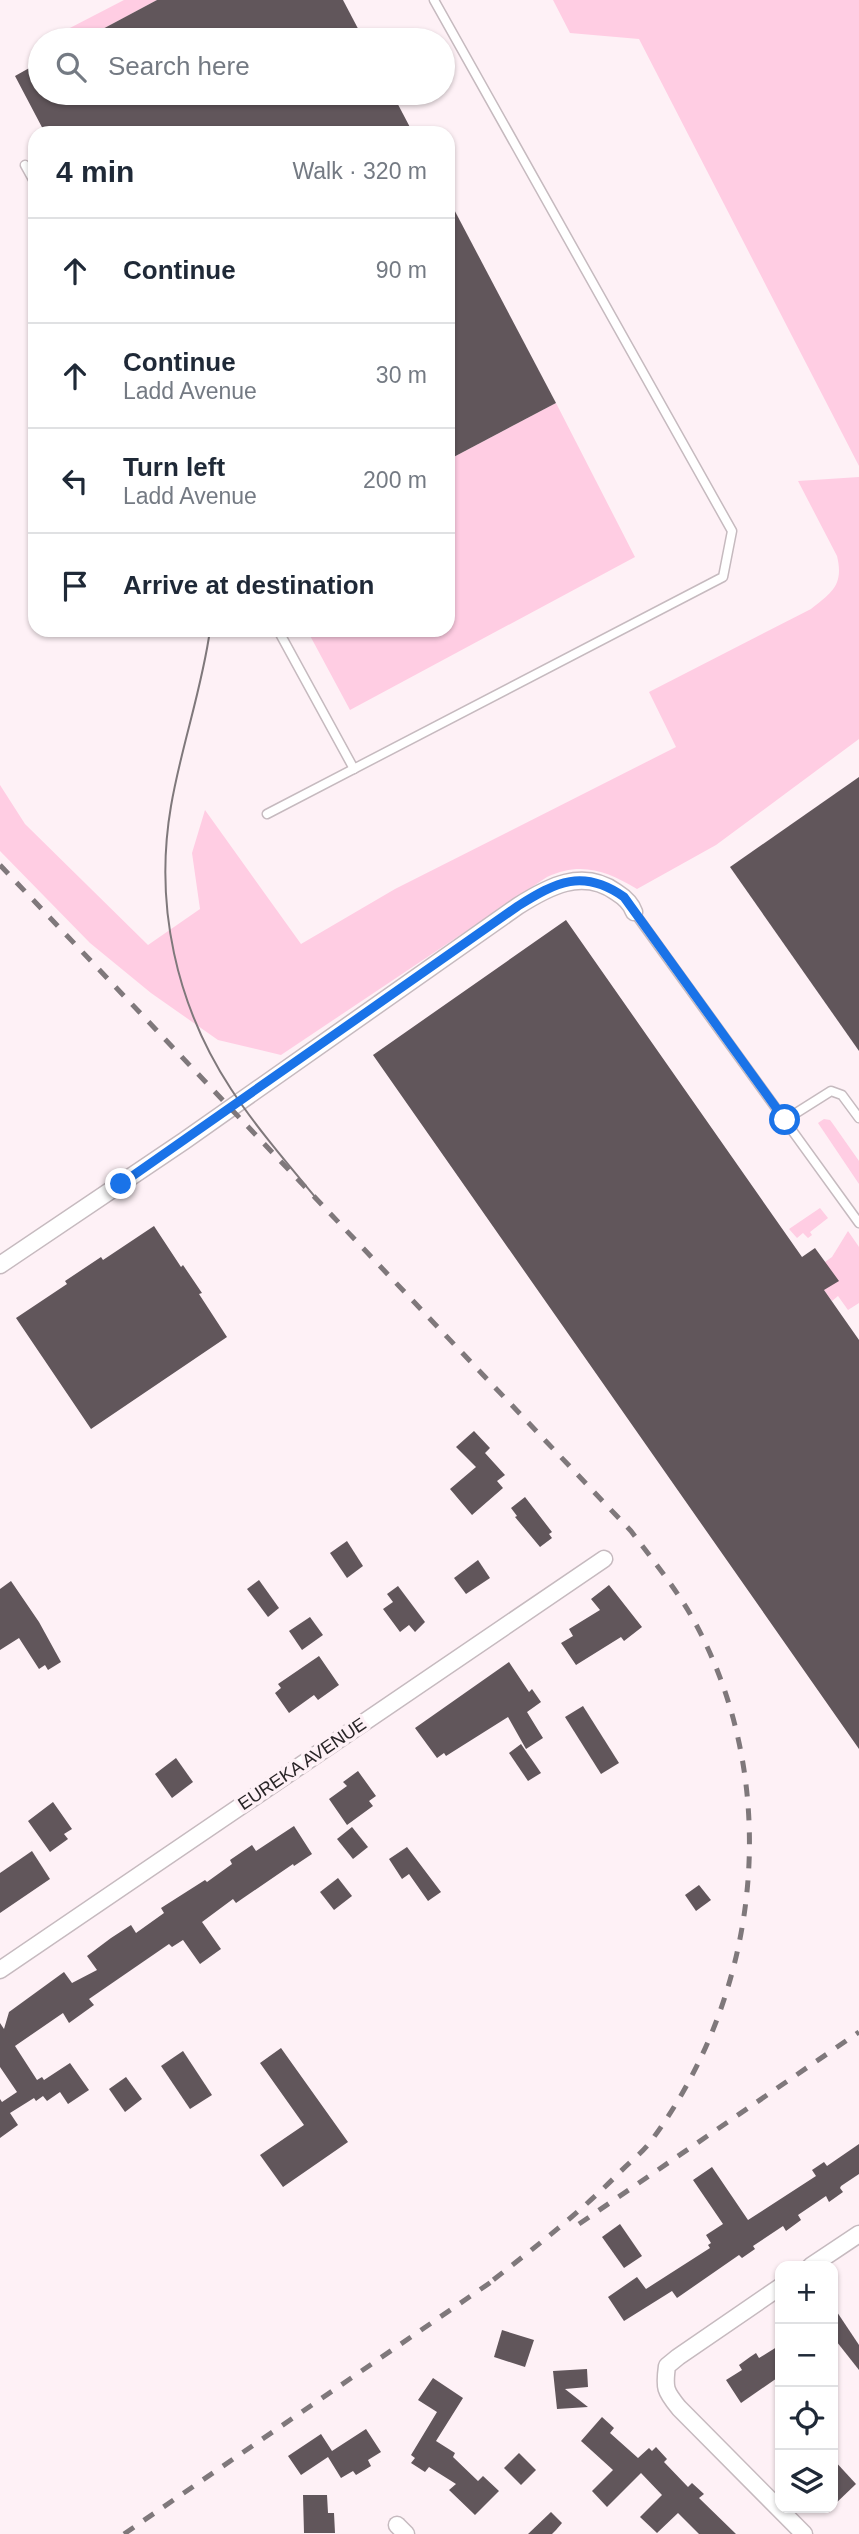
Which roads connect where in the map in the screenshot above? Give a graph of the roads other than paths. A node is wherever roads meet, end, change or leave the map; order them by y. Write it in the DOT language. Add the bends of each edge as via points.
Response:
graph roads {
  1 [pos="433,0"];
  2 [pos="449,28"];
  3 [pos="455,39"];
  4 [pos="25,165"];
  5 [pos="28,170"];
  6 [pos="282,637"];
  7 [pos="354,769"];
  8 [pos="267,814"];
  9 [pos="634,912"];
  10 [pos="859,1118"];
  11 [pos="785,1120"];
  12 [pos="859,1223"];
  13 [pos="0,1265"];
  14 [pos="604,1559"];
  15 [pos="0,1970"];
  16 [pos="859,2234"];
  17 [pos="818,2261"];
  18 [pos="775,2290"];
  19 [pos="804,2534"];
  1 -- 2 [label="lane"];
  3 -- 7 [label="lane" via="732,531 723,577"];
  4 -- 5 [label="lane"];
  6 -- 7 [label="lane"];
  7 -- 8 [label="lane"];
  9 -- 11 [label="lane"];
  9 -- 13 [label="street" via="624,897 597,882 568,881 546,888"];
  10 -- 11 [label="lane" via="842,1095 831,1091"];
  11 -- 12 [label="lane"];
  14 -- 15 [label="street, EUREKA AVENUE"];
  16 -- 17 [label="street"];
  18 -- 19 [label="street" via="667,2366 666,2392"];
}
